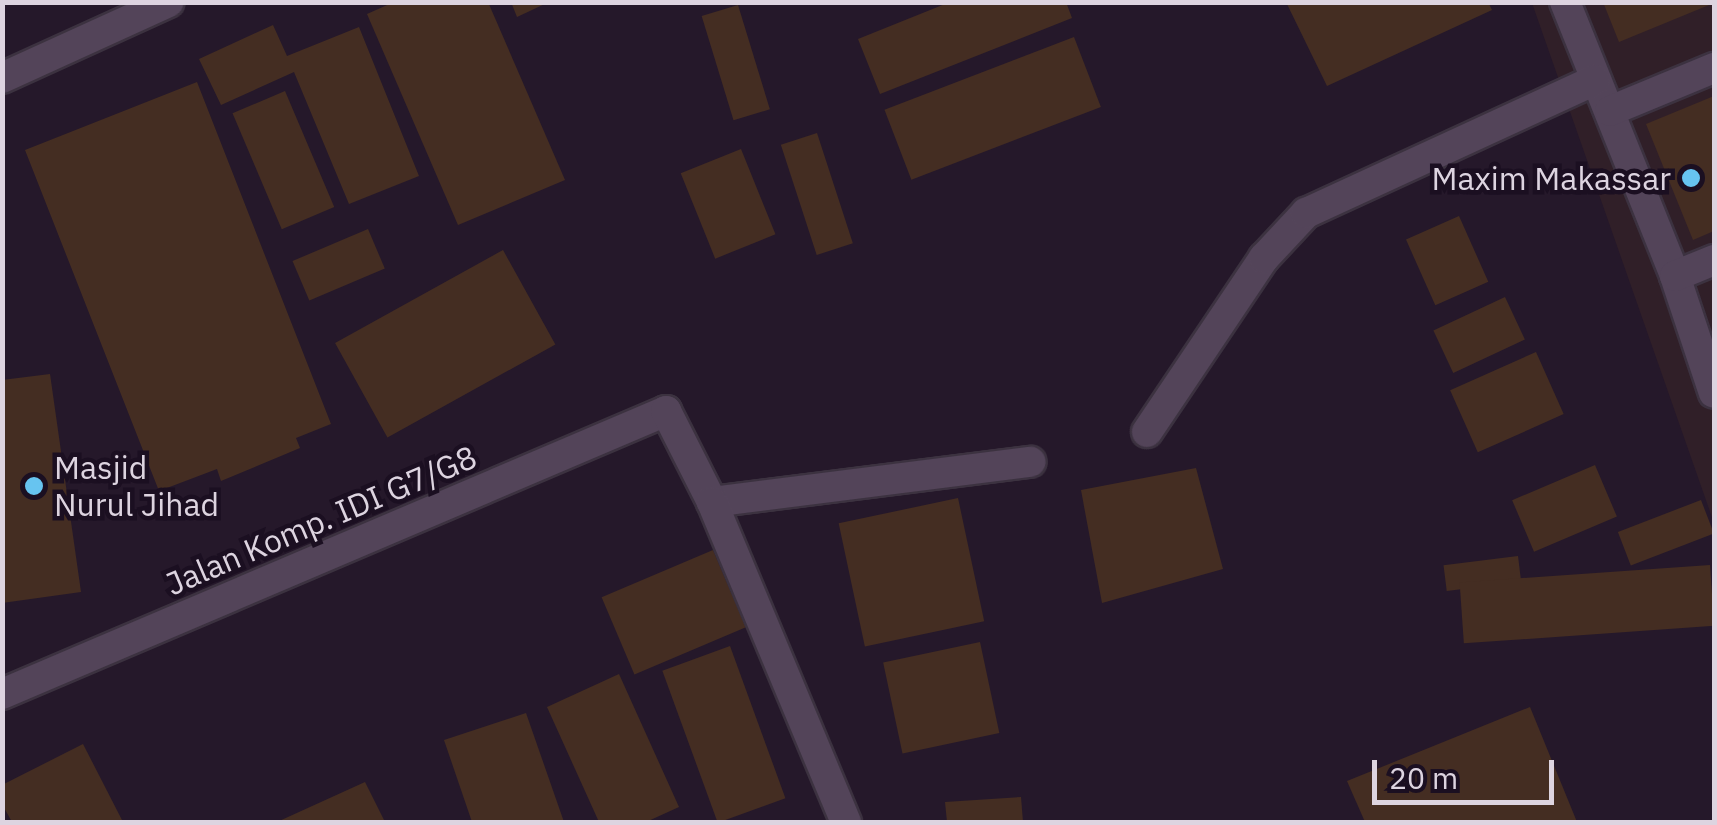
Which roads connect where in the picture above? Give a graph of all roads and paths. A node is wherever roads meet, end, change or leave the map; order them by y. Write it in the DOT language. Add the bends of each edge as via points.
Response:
graph roads {
  1 [pos="169,2"];
  2 [pos="1564,2"];
  3 [pos="1714,68"];
  4 [pos="2,78"];
  5 [pos="1595,80"];
  6 [pos="1610,112"];
  7 [pos="1714,260"];
  8 [pos="1675,276"];
  9 [pos="1714,393"];
  10 [pos="1147,432"];
  11 [pos="1030,462"];
  12 [pos="712,502"];
  13 [pos="2,694"];
  14 [pos="846,822"];
  1 -- 4 [label="street"];
  2 -- 5 [label="street"];
  3 -- 6 [label="street"];
  5 -- 6 [label="street"];
  5 -- 10 [label="street" via="1306,213 1264,258"];
  6 -- 8 [label="street"];
  7 -- 8 [label="street"];
  8 -- 9 [label="street"];
  11 -- 12 [label="street"];
  12 -- 13 [label="street, Jalan Komp. IDI G7/G8" via="666,412"];
  12 -- 14 [label="street"];
}
